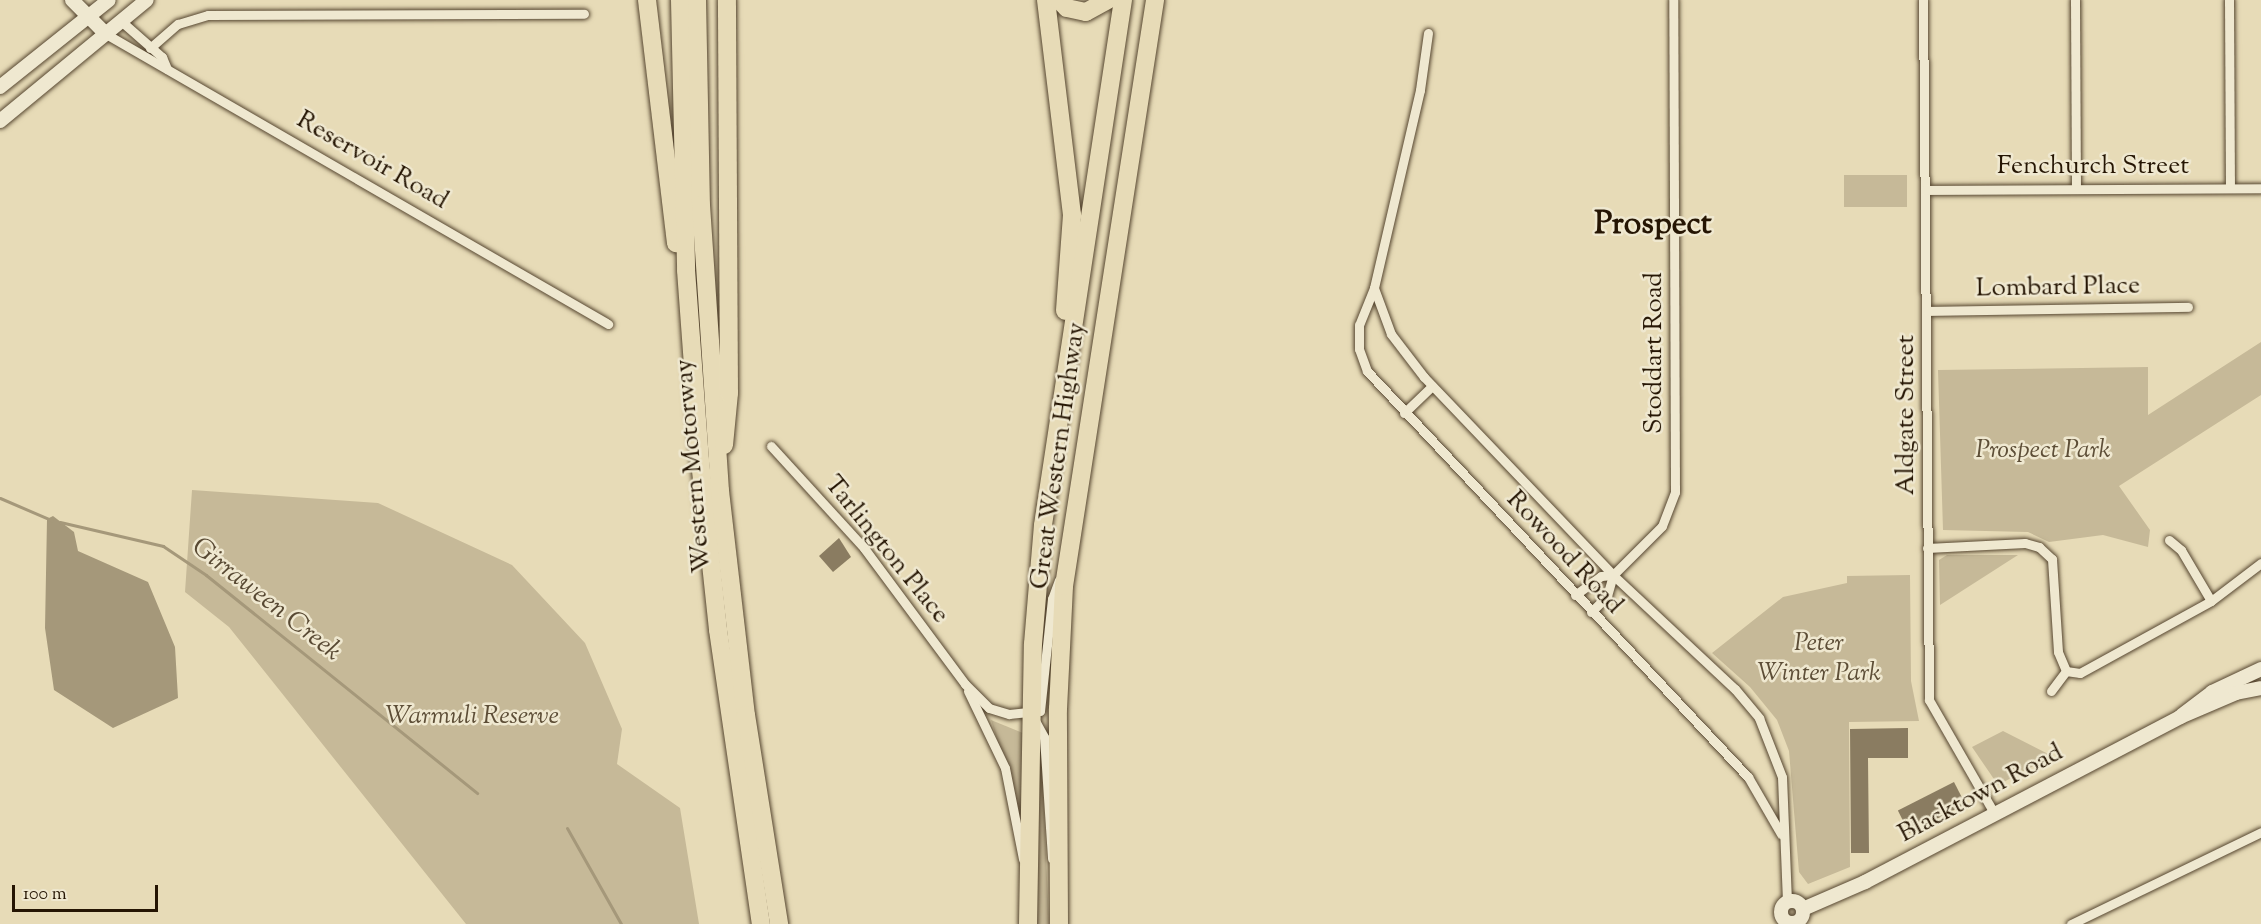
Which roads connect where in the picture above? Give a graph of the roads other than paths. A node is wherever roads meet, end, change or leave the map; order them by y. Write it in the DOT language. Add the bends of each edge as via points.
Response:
graph roads {
  1 [pos="72,0"];
  2 [pos="147,0"];
  3 [pos="647,0"];
  4 [pos="680,0"];
  5 [pos="697,0"];
  6 [pos="727,0"];
  7 [pos="738,0"];
  8 [pos="1046,0"];
  9 [pos="1059,0"];
  10 [pos="1108,0"];
  11 [pos="1124,0"];
  12 [pos="1155,0"];
  13 [pos="1673,0"];
  14 [pos="1923,0"];
  15 [pos="2075,0"];
  16 [pos="2229,0"];
  17 [pos="102,2"];
  18 [pos="584,14"];
  19 [pos="87,18"];
  20 [pos="121,21"];
  21 [pos="1428,33"];
  22 [pos="105,34"];
  23 [pos="1147,45"];
  24 [pos="150,48"];
  25 [pos="1116,50"];
  26 [pos="167,69"];
  27 [pos="0,87"];
  28 [pos="0,121"];
  29 [pos="2076,187"];
  30 [pos="2230,187"];
  31 [pos="2261,188"];
  32 [pos="1925,189"];
  33 [pos="728,196"];
  34 [pos="686,270"];
  35 [pos="1374,288"];
  36 [pos="2188,307"];
  37 [pos="1928,311"];
  38 [pos="608,324"];
  39 [pos="1432,386"];
  40 [pos="1404,413"];
  41 [pos="1058,425"];
  42 [pos="771,446"];
  43 [pos="720,491"];
  44 [pos="2169,540"];
  45 [pos="1927,548"];
  46 [pos="1068,559"];
  47 [pos="2261,563"];
  48 [pos="1613,575"];
  49 [pos="1575,595"];
  50 [pos="2211,601"];
  51 [pos="1591,612"];
  52 [pos="2261,669"];
  53 [pos="2066,671"];
  54 [pos="965,684"];
  55 [pos="2261,688"];
  56 [pos="2051,691"];
  57 [pos="1031,716"];
  58 [pos="2180,717"];
  59 [pos="1994,813"];
  60 [pos="2261,832"];
  61 [pos="1781,834"];
  62 [pos="1028,885"];
  63 [pos="1787,902"];
  64 [pos="1059,903"];
  65 [pos="1803,909"];
  66 [pos="1779,921"];
  67 [pos="761,924"];
  68 [pos="779,924"];
  69 [pos="1028,924"];
  70 [pos="1059,924"];
  71 [pos="2071,924"];
  1 -- 19 [label="main road, Reservoir Road"];
  2 -- 20 [label="main road"];
  3 -- 34 [label="highway" via="674,234"];
  4 -- 34 [label="highway, Western Motorway"];
  5 -- 43 [label="highway, Western Motorway" via="702,216"];
  6 -- 33 [label="highway"];
  7 -- 33 [label="highway" via="738,110"];
  8 -- 41 [label="highway" via="1072,215"];
  9 -- 10 [label="highway" via="1067,8 1086,12"];
  11 -- 25 [label="highway, Great Western Highway"];
  12 -- 23 [label="highway, Great Western Highway"];
  13 -- 48 [label="street, Stoddart Road" via="1677,476 1662,526"];
  14 -- 32 [label="street, Aldgate Street"];
  15 -- 29 [label="street"];
  16 -- 30 [label="street"];
  17 -- 19 [label="main road"];
  17 -- 20 [label="main road, Reservoir Road"];
  18 -- 24 [label="street" via="208,15 178,24"];
  19 -- 22 [label="main road, Reservoir Road"];
  19 -- 27 [label="main road"];
  20 -- 22 [label="main road"];
  20 -- 24 [label="street, Reservoir Road"];
  21 -- 35 [label="street, Rowood Road" via="1420,90"];
  22 -- 26 [label="street, Reservoir Road" via="155,67"];
  22 -- 28 [label="main road"];
  23 -- 25 [label="highway" via="1142,35 1135,33"];
  23 -- 46 [label="highway, Great Western Highway"];
  24 -- 26 [label="street, Reservoir Road"];
  25 -- 41 [label="highway, Great Western Highway"];
  26 -- 38 [label="street, Reservoir Road"];
  29 -- 30 [label="street, Fenchurch Street"];
  29 -- 32 [label="street, Fenchurch Street"];
  30 -- 31 [label="street, Fenchurch Street"];
  32 -- 37 [label="street, Aldgate Street"];
  33 -- 43 [label="highway" via="729,393"];
  34 -- 67 [label="highway, Western Motorway" via="713,586"];
  35 -- 39 [label="street, Rowood Road" via="1400,349"];
  35 -- 40 [label="street, Rowood Road" via="1359,325 1359,349 1374,382"];
  36 -- 37 [label="street, Lombard Place"];
  37 -- 45 [label="street, Aldgate Street"];
  39 -- 40 [label="street"];
  39 -- 48 [label="street, Rowood Road"];
  40 -- 49 [label="street, Rowood Road"];
  41 -- 57 [label="highway, Great Western Highway" via="1038,581"];
  42 -- 54 [label="street, Tarlington Place" via="864,548"];
  43 -- 68 [label="highway, Western Motorway" via="746,715"];
  44 -- 50 [label="street" via="2181,550"];
  45 -- 53 [label="street" via="2025,543 2039,547 2052,559 2058,652"];
  45 -- 59 [label="street, Aldgate Street" via="1929,700"];
  46 -- 57 [label="street" via="1052,599 1044,701 1040,711"];
  46 -- 64 [label="highway, Great Western Highway" via="1058,709"];
  47 -- 50 [label="street"];
  48 -- 49 [label="street, Stoddart Road" via="1592,581"];
  48 -- 51 [label="street, Stoddart Road" via="1607,596"];
  48 -- 61 [label="street, Rowood Road" via="1735,689 1759,718 1782,777"];
  49 -- 51 [label="street, Rowood Road"];
  50 -- 53 [label="street" via="2080,673"];
  51 -- 61 [label="street, Rowood Road" via="1748,777"];
  52 -- 58 [label="main road, Blacktown Road" via="2212,692"];
  53 -- 56 [label="street"];
  54 -- 57 [label="street, Tarlington Place" via="989,708"];
  54 -- 62 [label="street, Tarlington Place" via="1005,768"];
  55 -- 58 [label="main road, Blacktown Road"];
  57 -- 62 [label="highway, Great Western Highway"];
  57 -- 64 [label="street" via="1044,737 1048,840"];
  58 -- 59 [label="main road, Blacktown Road"];
  59 -- 65 [label="main road, Blacktown Road" via="1865,882"];
  60 -- 71 [label="street"];
  61 -- 63 [label="street, Rowood Road"];
  62 -- 69 [label="highway, Great Western Highway"];
  63 -- 65 [label="main road" via="1798,903"];
  63 -- 66 [label="main road"];
  64 -- 70 [label="highway, Great Western Highway"];
  65 -- 66 [label="main road, Blacktown Road" via="1799,922"];
}
